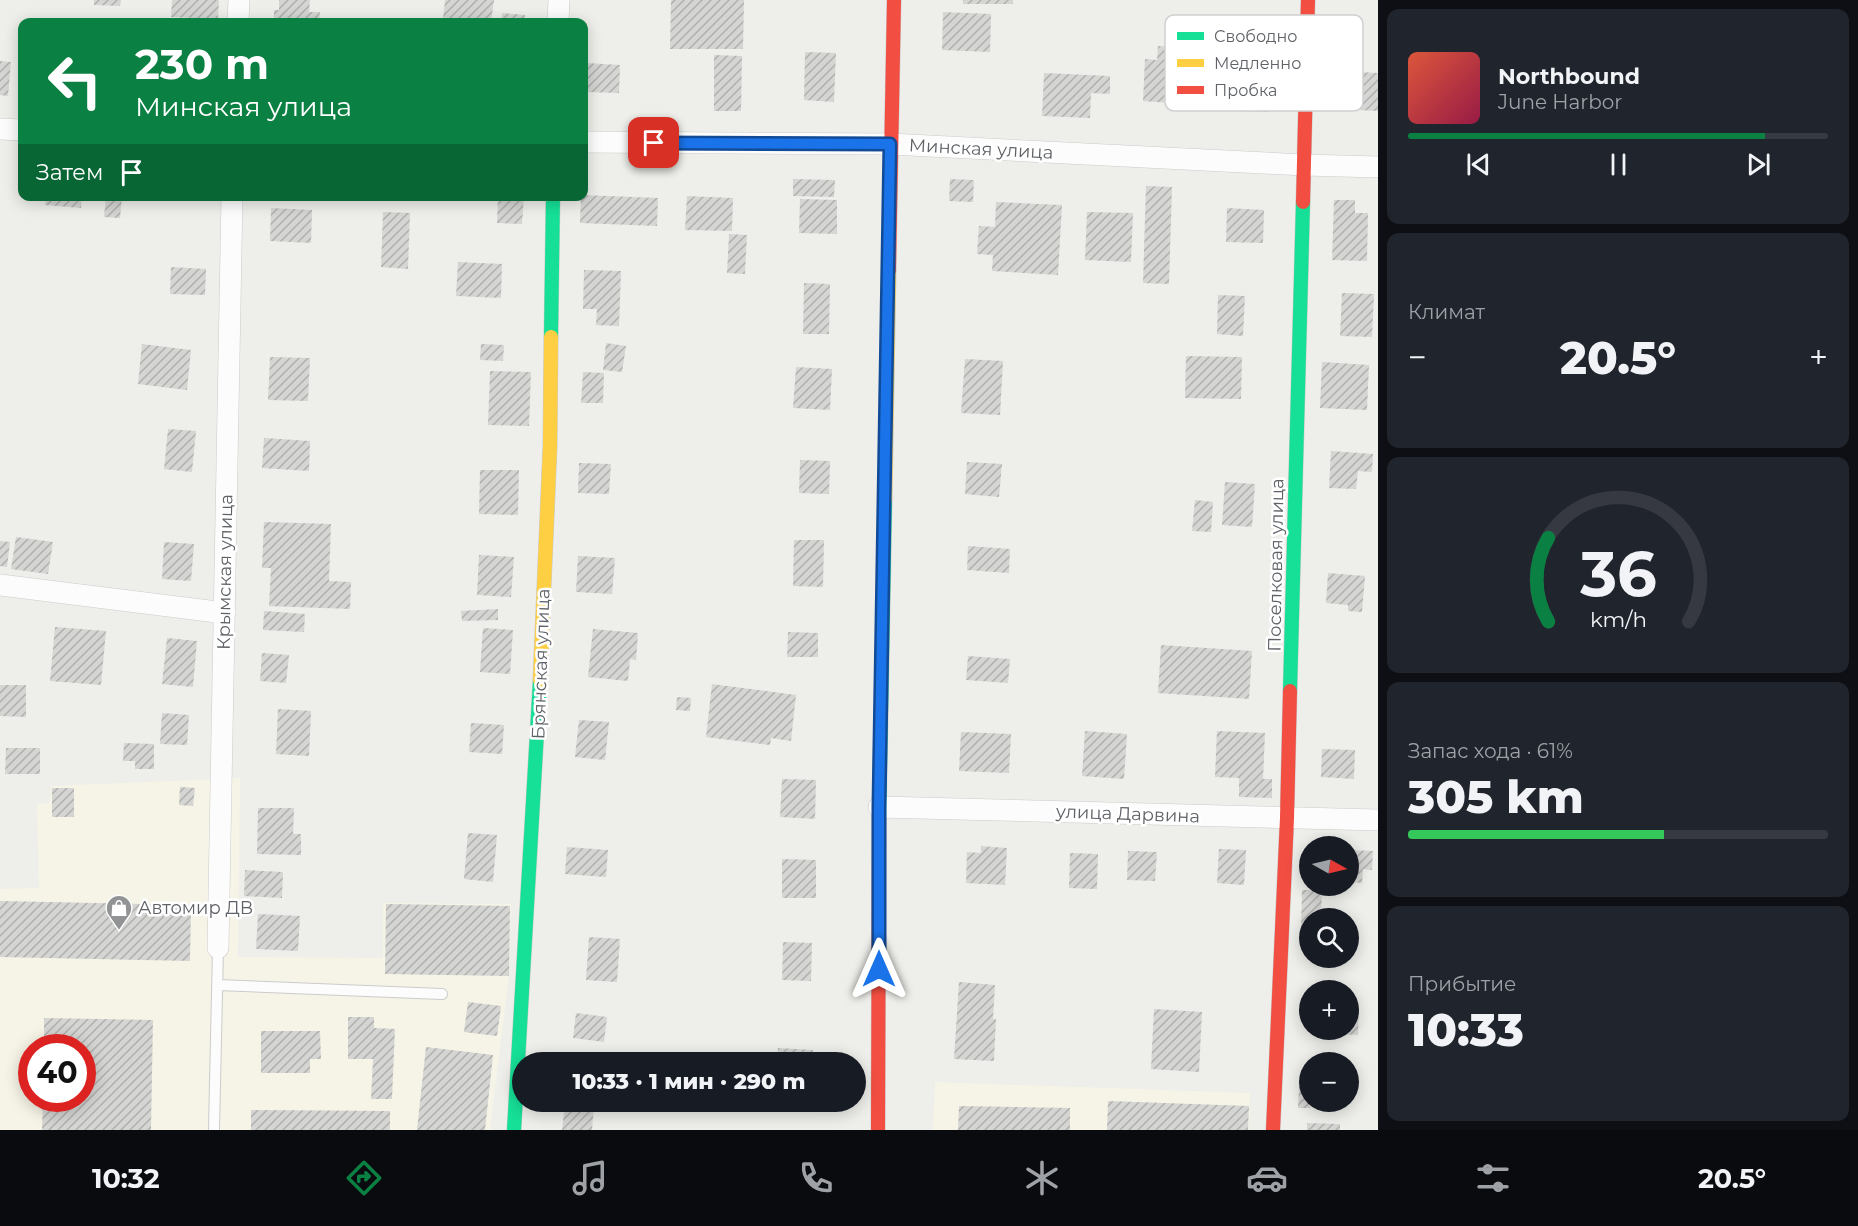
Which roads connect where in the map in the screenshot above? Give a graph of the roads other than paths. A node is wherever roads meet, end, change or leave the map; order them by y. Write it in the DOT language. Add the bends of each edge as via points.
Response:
graph roads {
  1 [pos="239,0"];
  2 [pos="559,0"];
  3 [pos="894,0"];
  4 [pos="1308,0"];
  5 [pos="1308,15"];
  6 [pos="238,18"];
  7 [pos="558,18"];
  8 [pos="1305,111"];
  9 [pos="0,129"];
  10 [pos="18,130"];
  11 [pos="588,142"];
  12 [pos="890,144"];
  13 [pos="1304,165"];
  14 [pos="1378,167"];
  15 [pos="232,201"];
  16 [pos="553,201"];
  17 [pos="0,585"];
  18 [pos="225,613"];
  19 [pos="879,807"];
  20 [pos="1287,818"];
  21 [pos="1378,820"];
  22 [pos="219,948"];
  23 [pos="218,986"];
  24 [pos="442,994"];
  25 [pos="214,1130"];
  26 [pos="514,1130"];
  27 [pos="878,1130"];
  28 [pos="1273,1130"];
  1 -- 6 [label="street"];
  2 -- 7 [label="street"];
  3 -- 12 [label="street"];
  4 -- 5 [label="street, Поселковая улица"];
  8 -- 13 [label="street, Поселковая улица"];
  9 -- 10 [label="street"];
  11 -- 12 [label="street, Минская улица"];
  12 -- 13 [label="street, Минская улица"];
  12 -- 19 [label="street"];
  13 -- 14 [label="street, Минская улица"];
  13 -- 20 [label="street, Поселковая улица"];
  15 -- 18 [label="street, Крымская улица"];
  16 -- 26 [label="street, Брянская улица" via="550,458"];
  17 -- 18 [label="street"];
  18 -- 22 [label="street, Крымская улица"];
  19 -- 20 [label="street, улица Дарвина"];
  19 -- 27 [label="street"];
  20 -- 21 [label="street, улица Дарвина"];
  20 -- 28 [label="street, Поселковая улица"];
  22 -- 23 [label="lane"];
  23 -- 24 [label="lane"];
  23 -- 25 [label="lane"];
}
